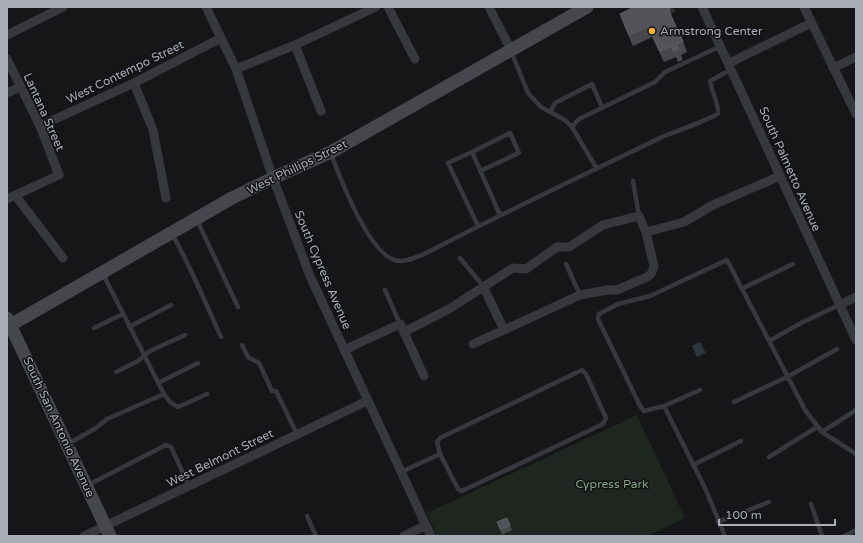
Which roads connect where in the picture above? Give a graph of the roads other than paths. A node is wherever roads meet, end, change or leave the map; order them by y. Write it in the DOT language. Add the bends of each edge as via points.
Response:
graph roads {
  1 [pos="64,7"];
  2 [pos="206,7"];
  3 [pos="376,7"];
  4 [pos="388,7"];
  5 [pos="490,7"];
  6 [pos="587,7"];
  7 [pos="702,7"];
  8 [pos="804,7"];
  9 [pos="812,23"];
  10 [pos="7,35"];
  11 [pos="221,38"];
  12 [pos="295,45"];
  13 [pos="721,46"];
  14 [pos="511,50"];
  15 [pos="856,57"];
  16 [pos="7,59"];
  17 [pos="415,59"];
  18 [pos="731,66"];
  19 [pos="833,68"];
  20 [pos="236,69"];
  21 [pos="134,83"];
  22 [pos="20,87"];
  23 [pos="7,93"];
  24 [pos="602,107"];
  25 [pos="321,111"];
  26 [pos="550,112"];
  27 [pos="856,114"];
  28 [pos="40,126"];
  29 [pos="572,127"];
  30 [pos="331,152"];
  31 [pos="472,152"];
  32 [pos="597,168"];
  33 [pos="480,171"];
  34 [pos="780,176"];
  35 [pos="273,178"];
  36 [pos="633,181"];
  37 [pos="11,197"];
  38 [pos="166,198"];
  39 [pos="500,215"];
  40 [pos="639,216"];
  41 [pos="196,219"];
  42 [pos="478,226"];
  43 [pos="172,232"];
  44 [pos="646,232"];
  45 [pos="63,258"];
  46 [pos="460,258"];
  47 [pos="566,264"];
  48 [pos="793,264"];
  49 [pos="102,272"];
  50 [pos="483,286"];
  51 [pos="743,288"];
  52 [pos="384,290"];
  53 [pos="580,295"];
  54 [pos="856,297"];
  55 [pos="839,305"];
  56 [pos="171,306"];
  57 [pos="238,307"];
  58 [pos="123,314"];
  59 [pos="8,323"];
  60 [pos="129,327"];
  61 [pos="94,328"];
  62 [pos="402,328"];
  63 [pos="504,330"];
  64 [pos="185,335"];
  65 [pos="221,337"];
  66 [pos="856,340"];
  67 [pos="769,341"];
  68 [pos="473,344"];
  69 [pos="242,345"];
  70 [pos="837,349"];
  71 [pos="344,350"];
  72 [pos="144,357"];
  73 [pos="198,363"];
  74 [pos="116,372"];
  75 [pos="424,376"];
  76 [pos="787,376"];
  77 [pos="158,383"];
  78 [pos="700,390"];
  79 [pos="164,394"];
  80 [pos="207,394"];
  81 [pos="367,401"];
  82 [pos="734,402"];
  83 [pos="664,406"];
  84 [pos="856,410"];
  85 [pos="817,427"];
  86 [pos="822,432"];
  87 [pos="297,435"];
  88 [pos="742,441"];
  89 [pos="67,444"];
  90 [pos="440,454"];
  91 [pos="856,454"];
  92 [pos="769,457"];
  93 [pos="693,465"];
  94 [pos="401,472"];
  95 [pos="87,486"];
  96 [pos="189,486"];
  97 [pos="769,502"];
  98 [pos="811,504"];
  99 [pos="307,516"];
  100 [pos="718,522"];
  101 [pos="426,525"];
  102 [pos="856,530"];
  103 [pos="108,531"];
  104 [pos="84,536"];
  105 [pos="316,536"];
  106 [pos="404,536"];
  107 [pos="431,536"];
  108 [pos="725,536"];
  109 [pos="822,536"];
  110 [pos="844,536"];
  1 -- 10 [label="street"];
  2 -- 11 [label="street, South Cypress Avenue"];
  3 -- 12 [label="street"];
  4 -- 17 [label="street"];
  5 -- 14 [label="street"];
  6 -- 14 [label="street, West Phillips Street"];
  7 -- 13 [label="street, South Palmetto Avenue"];
  8 -- 9 [label="street"];
  9 -- 18 [label="street"];
  9 -- 19 [label="street"];
  11 -- 20 [label="street, South Cypress Avenue"];
  11 -- 21 [label="street, West Contempo Street"];
  12 -- 20 [label="street"];
  12 -- 25 [label="street"];
  13 -- 18 [label="street, South Palmetto Avenue"];
  13 -- 24 [label="lane" via="665,72 655,82"];
  14 -- 26 [label="lane" via="528,93 537,104"];
  14 -- 30 [label="street, West Phillips Street"];
  15 -- 19 [label="street"];
  16 -- 22 [label="street, Lantana Street"];
  18 -- 32 [label="lane" via="710,81 718,109 716,115"];
  18 -- 34 [label="street, South Palmetto Avenue"];
  19 -- 27 [label="street"];
  20 -- 35 [label="street, South Cypress Avenue"];
  21 -- 28 [label="street, West Contempo Street"];
  21 -- 38 [label="street" via="153,130"];
  22 -- 23 [label="street"];
  22 -- 28 [label="street, Lantana Street"];
  24 -- 26 [label="lane" via="592,84 556,103"];
  24 -- 29 [label="lane" via="579,119"];
  26 -- 29 [label="lane"];
  28 -- 37 [label="street, Lantana Street" via="58,175"];
  29 -- 32 [label="lane"];
  30 -- 35 [label="street, West Phillips Street"];
  30 -- 42 [label="lane" via="341,182 369,236 388,258 399,261 411,259"];
  31 -- 33 [label="lane"];
  31 -- 33 [label="lane" via="510,134 519,153"];
  31 -- 42 [label="lane" via="448,163"];
  32 -- 39 [label="lane"];
  33 -- 39 [label="lane"];
  34 -- 44 [label="street" via="713,205 684,222"];
  34 -- 55 [label="street, South Palmetto Avenue"];
  35 -- 41 [label="street, West Phillips Street"];
  35 -- 71 [label="street, South Cypress Avenue" via="310,276"];
  36 -- 40 [label="lane"];
  37 -- 45 [label="street"];
  39 -- 42 [label="lane"];
  40 -- 44 [label="street"];
  40 -- 50 [label="street" via="602,225 569,247 557,247 529,267 513,268"];
  41 -- 43 [label="street, West Phillips Street"];
  41 -- 57 [label="lane"];
  43 -- 49 [label="street, West Phillips Street"];
  43 -- 65 [label="lane"];
  44 -- 53 [label="street" via="654,266 651,274 621,290"];
  46 -- 50 [label="lane"];
  47 -- 53 [label="lane"];
  48 -- 51 [label="lane"];
  49 -- 58 [label="lane"];
  49 -- 59 [label="street, West Phillips Street"];
  50 -- 62 [label="street" via="439,315"];
  50 -- 63 [label="street"];
  51 -- 67 [label="lane"];
  51 -- 83 [label="lane" via="727,260 650,296 637,301 628,300 599,314 598,319 640,406 644,411"];
  52 -- 62 [label="lane"];
  53 -- 63 [label="street"];
  54 -- 55 [label="street"];
  55 -- 66 [label="street, South Palmetto Avenue"];
  55 -- 67 [label="lane"];
  56 -- 60 [label="lane"];
  58 -- 60 [label="lane"];
  58 -- 61 [label="lane"];
  59 -- 89 [label="street, South San Antonio Avenue"];
  60 -- 72 [label="lane"];
  62 -- 71 [label="street"];
  62 -- 75 [label="street"];
  63 -- 68 [label="street"];
  64 -- 72 [label="lane" via="150,351"];
  67 -- 76 [label="lane"];
  69 -- 87 [label="lane" via="248,357 259,363"];
  70 -- 76 [label="lane"];
  71 -- 81 [label="street, South Cypress Avenue"];
  72 -- 74 [label="lane"];
  72 -- 77 [label="lane"];
  73 -- 77 [label="lane"];
  76 -- 82 [label="lane"];
  76 -- 85 [label="lane"];
  77 -- 79 [label="lane"];
  78 -- 83 [label="lane"];
  79 -- 80 [label="lane" via="178,407"];
  79 -- 89 [label="lane" via="107,419"];
  81 -- 87 [label="street, West Belmont Street"];
  81 -- 94 [label="street, South Cypress Avenue"];
  83 -- 93 [label="lane"];
  84 -- 86 [label="lane"];
  85 -- 86 [label="lane"];
  85 -- 92 [label="lane"];
  86 -- 91 [label="lane"];
  87 -- 96 [label="street, West Belmont Street"];
  88 -- 93 [label="lane"];
  89 -- 95 [label="street, South San Antonio Avenue"];
  90 -- 90 [label="lane" via="437,442 440,438 582,370 606,418 603,424 462,491 458,489"];
  90 -- 94 [label="lane"];
  93 -- 100 [label="lane"];
  94 -- 101 [label="street, South Cypress Avenue"];
  95 -- 96 [label="lane" via="166,445 171,446"];
  95 -- 103 [label="street, South San Antonio Avenue"];
  96 -- 103 [label="street, West Belmont Street"];
  97 -- 100 [label="lane"];
  98 -- 109 [label="lane"];
  99 -- 105 [label="lane"];
  100 -- 108 [label="lane"];
  101 -- 106 [label="street"];
  101 -- 107 [label="street, South Cypress Avenue"];
  102 -- 110 [label="lane"];
  103 -- 104 [label="street, West Belmont Street"];
}
